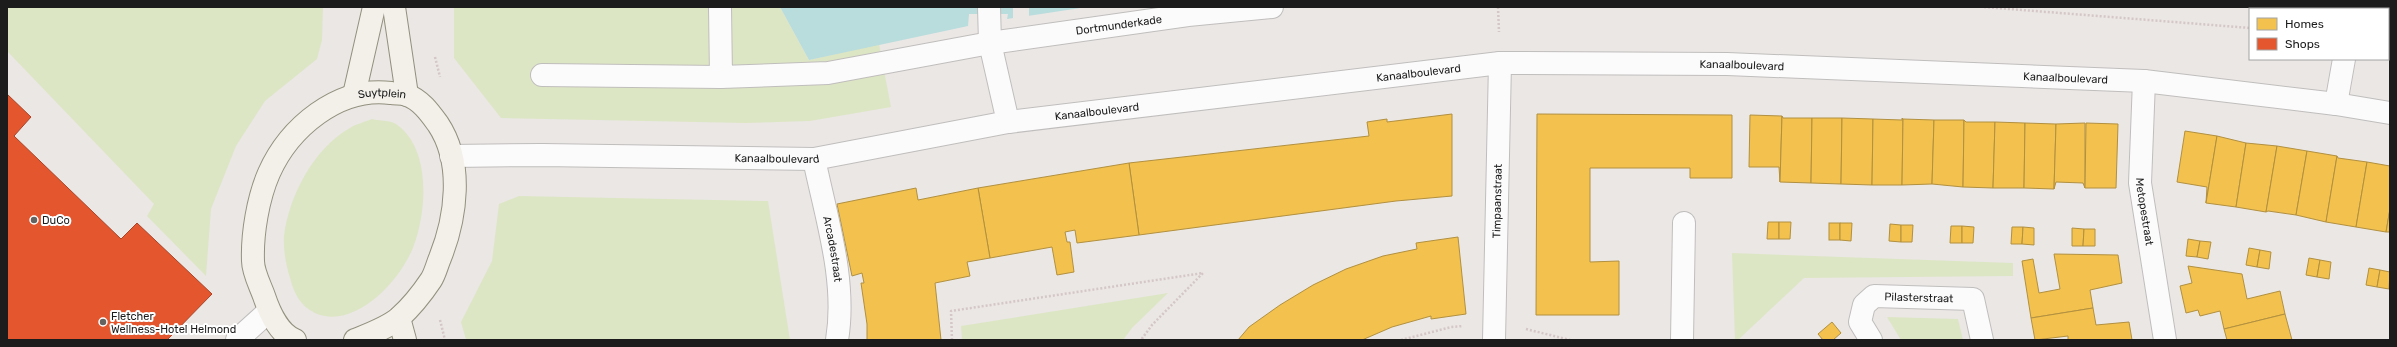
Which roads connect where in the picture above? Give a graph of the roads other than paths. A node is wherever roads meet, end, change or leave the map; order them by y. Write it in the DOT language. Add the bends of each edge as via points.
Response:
graph roads {
  1 [pos="374,7"];
  2 [pos="394,7"];
  3 [pos="720,7"];
  4 [pos="1272,7"];
  5 [pos="989,11"];
  6 [pos="990,43"];
  7 [pos="2344,60"];
  8 [pos="1500,63"];
  9 [pos="542,75"];
  10 [pos="721,77"];
  11 [pos="2144,81"];
  12 [pos="354,95"];
  13 [pos="407,95"];
  14 [pos="2336,104"];
  15 [pos="2390,114"];
  16 [pos="1008,122"];
  17 [pos="451,156"];
  18 [pos="814,159"];
  19 [pos="1684,223"];
  20 [pos="269,311"];
  21 [pos="399,318"];
  22 [pos="237,340"];
  23 [pos="295,340"];
  24 [pos="355,340"];
  25 [pos="405,340"];
  26 [pos="837,340"];
  27 [pos="1494,340"];
  28 [pos="1682,340"];
  29 [pos="1871,340"];
  30 [pos="1982,340"];
  31 [pos="2165,340"];
  1 -- 12 [label="street"];
  2 -- 13 [label="street"];
  3 -- 10 [label="street"];
  4 -- 6 [label="street, Dortmunderkade" via="1188,15"];
  5 -- 6 [label="street"];
  6 -- 10 [label="street, Dortmunderkade" via="828,73"];
  6 -- 16 [label="street"];
  7 -- 14 [label="street"];
  8 -- 11 [label="street, Kanaalboulevard" via="1727,64"];
  8 -- 16 [label="street, Kanaalboulevard"];
  8 -- 27 [label="street, Timpaanstraat"];
  9 -- 10 [label="street, Dortmunderkade"];
  11 -- 14 [label="street, Kanaalboulevard"];
  11 -- 31 [label="street, Metopestraat" via="2140,183"];
  12 -- 13 [label="street, Suytplein" via="381,91"];
  12 -- 20 [label="street, Suytplein" via="327,107 302,126 282,148 268,174 259,207 253,262"];
  13 -- 17 [label="street, Suytplein" via="425,107 436,121"];
  14 -- 15 [label="street, Kanaalboulevard"];
  16 -- 18 [label="street, Kanaalboulevard"];
  17 -- 18 [label="street, Kanaalboulevard"];
  17 -- 21 [label="street, Suytplein" via="456,199 450,233 432,279"];
  18 -- 26 [label="street, Arcadestraat" via="836,268 840,320"];
  19 -- 28 [label="street"];
  20 -- 22 [label="street"];
  20 -- 23 [label="street, Suytplein" via="289,338"];
  21 -- 24 [label="street, Suytplein" via="378,331"];
  21 -- 25 [label="street"];
  29 -- 30 [label="street, Pilasterstraat" via="1860,322 1864,305 1874,296 1973,299"];
}
